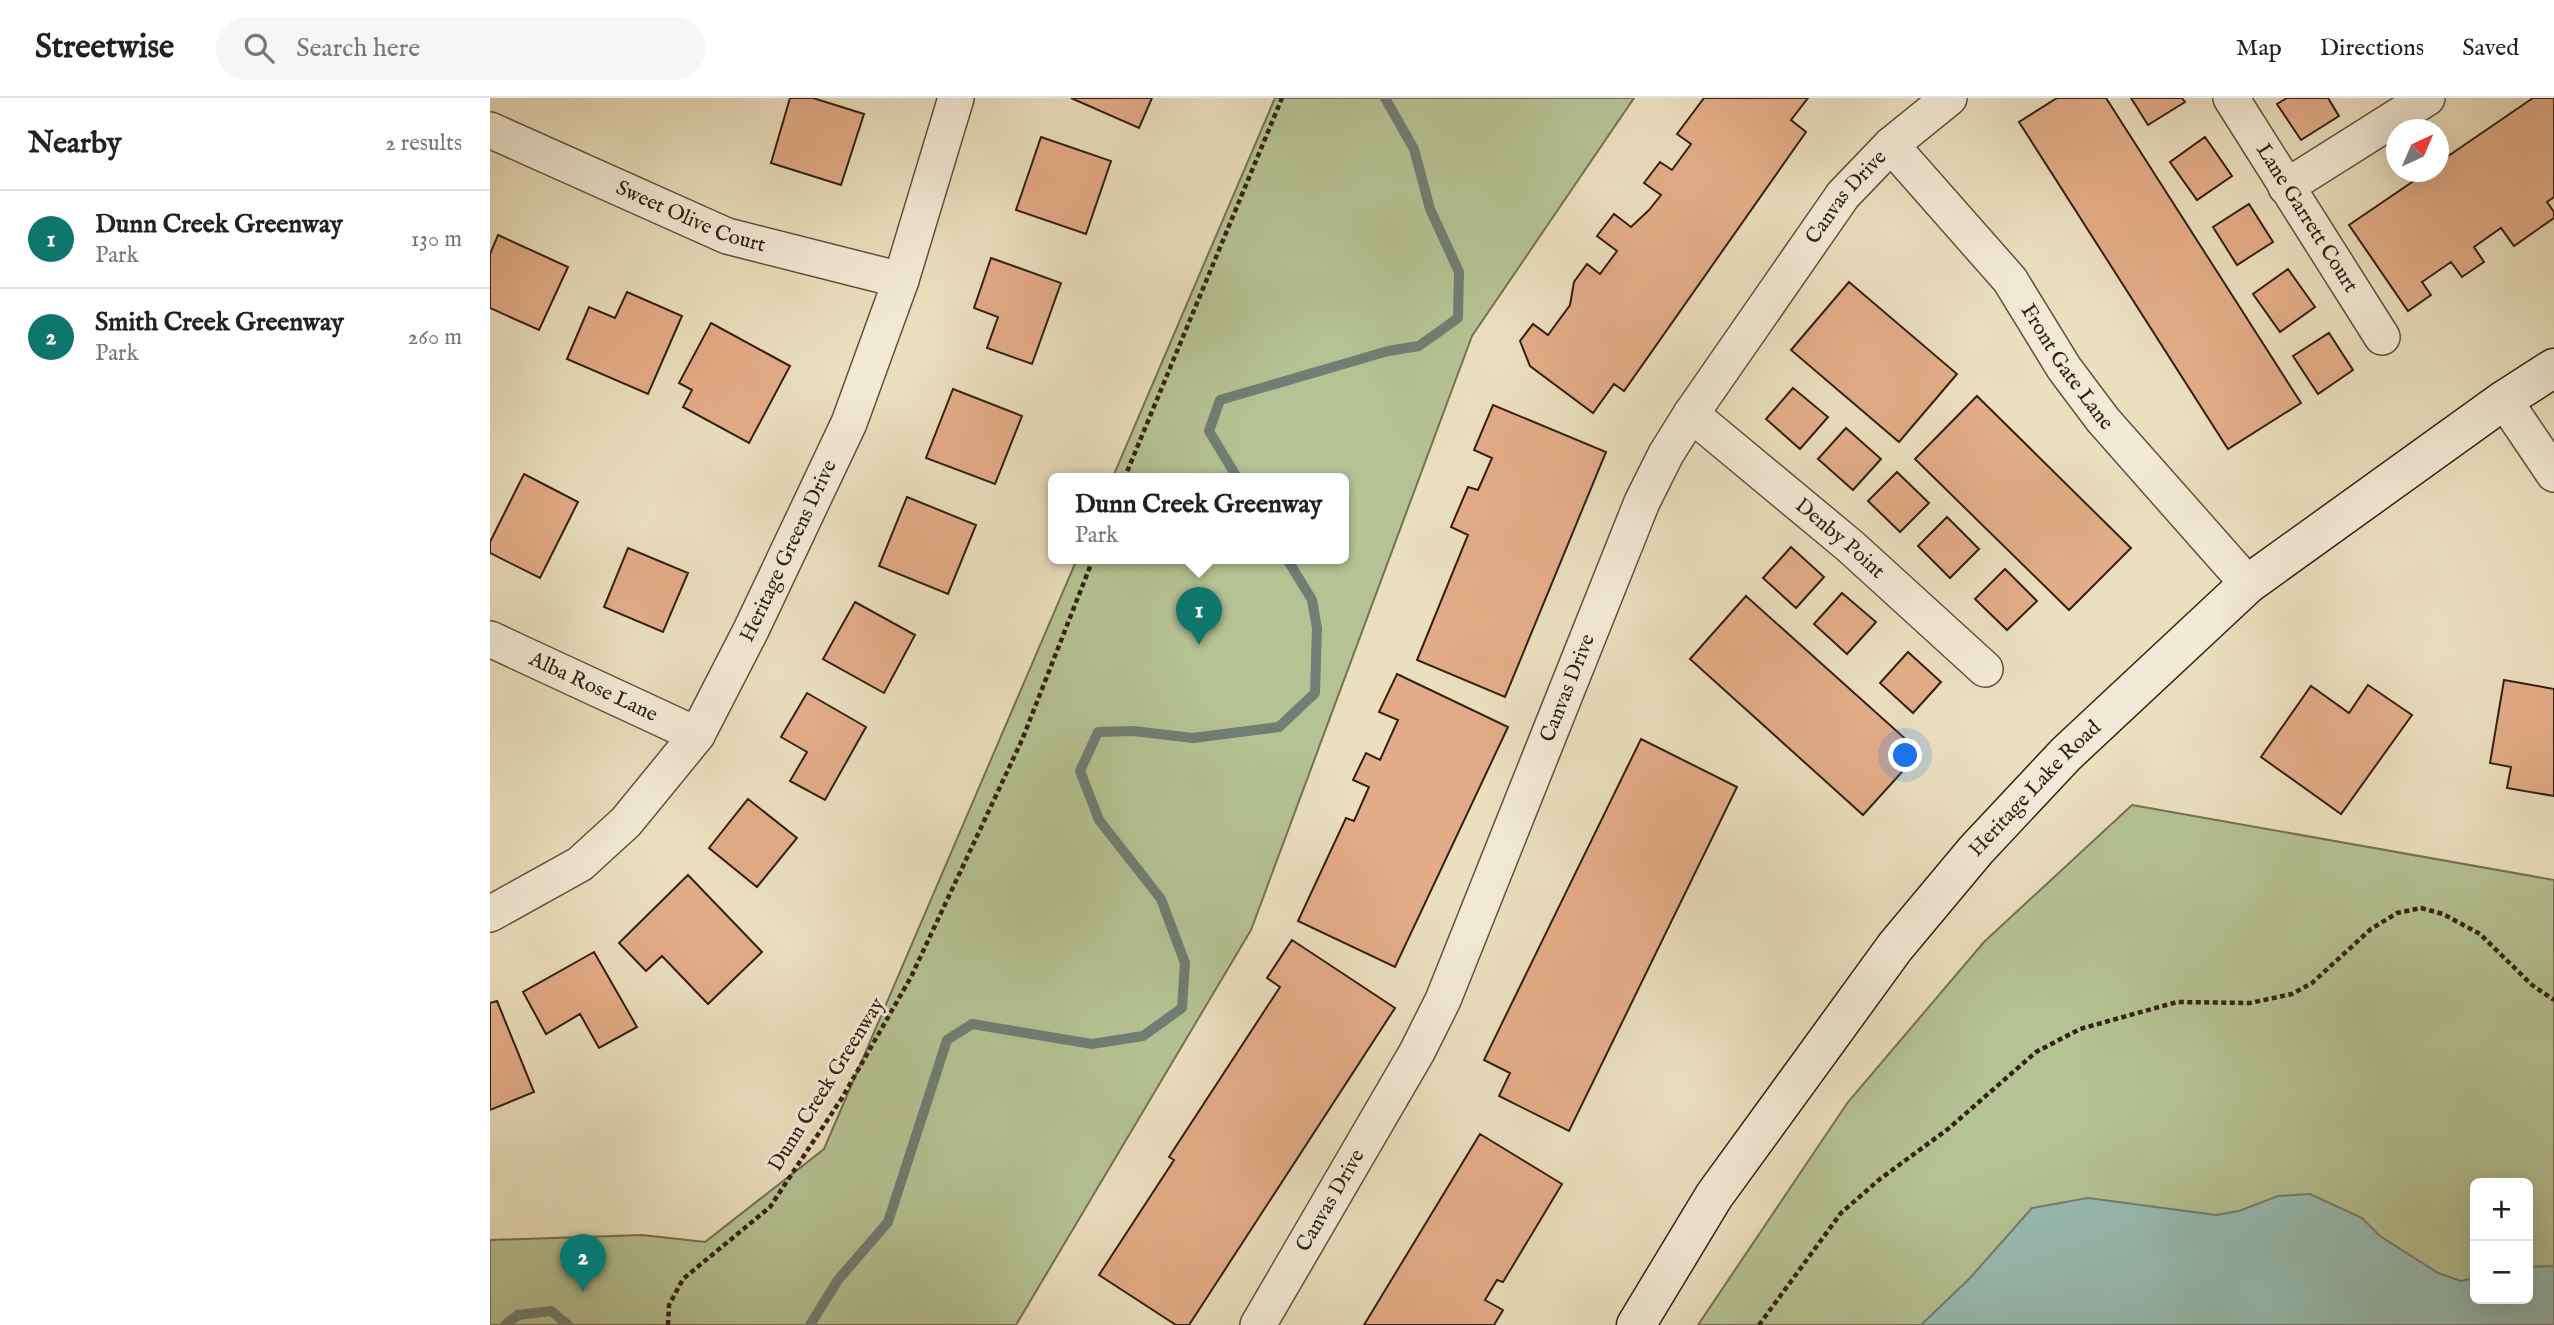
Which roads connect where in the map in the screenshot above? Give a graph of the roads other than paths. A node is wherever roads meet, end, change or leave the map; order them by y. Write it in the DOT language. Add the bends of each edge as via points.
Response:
graph roads {
  1 [pos="956,98"];
  2 [pos="1949,98"];
  3 [pos="2231,98"];
  4 [pos="2427,98"];
  5 [pos="490,130"];
  6 [pos="1891,145"];
  7 [pos="2286,187"];
  8 [pos="901,280"];
  9 [pos="2382,337"];
  10 [pos="2554,368"];
  11 [pos="2504,400"];
  12 [pos="1692,414"];
  13 [pos="2554,474"];
  14 [pos="2248,584"];
  15 [pos="490,639"];
  16 [pos="1985,669"];
  17 [pos="696,736"];
  18 [pos="490,915"];
  19 [pos="1258,1325"];
  20 [pos="1636,1325"];
  1 -- 8 [label="street, Heritage Greens Drive"];
  2 -- 6 [label="street, Canvas Drive"];
  3 -- 7 [label="street, Lane Garrett Court"];
  4 -- 7 [label="street"];
  5 -- 8 [label="street, Sweet Olive Court" via="727,236"];
  6 -- 12 [label="street, Canvas Drive" via="1843,195"];
  6 -- 14 [label="street, Front Gate Lane" via="2010,280 2064,368 2103,420"];
  7 -- 9 [label="street, Lane Garrett Court"];
  8 -- 17 [label="street, Heritage Greens Drive" via="849,423"];
  10 -- 11 [label="main road, Heritage Lake Road"];
  11 -- 13 [label="street"];
  11 -- 14 [label="main road, Heritage Lake Road"];
  12 -- 16 [label="street, Denby Point" via="1850,546"];
  12 -- 19 [label="street, Canvas Drive" via="1642,502 1443,1000"];
  14 -- 20 [label="main road, Heritage Lake Road" via="2066,754 1976,850 1895,947 1714,1195"];
  15 -- 17 [label="street, Alba Rose Lane"];
  17 -- 18 [label="street, Heritage Greens Drive" via="626,822 580,864"];
}
